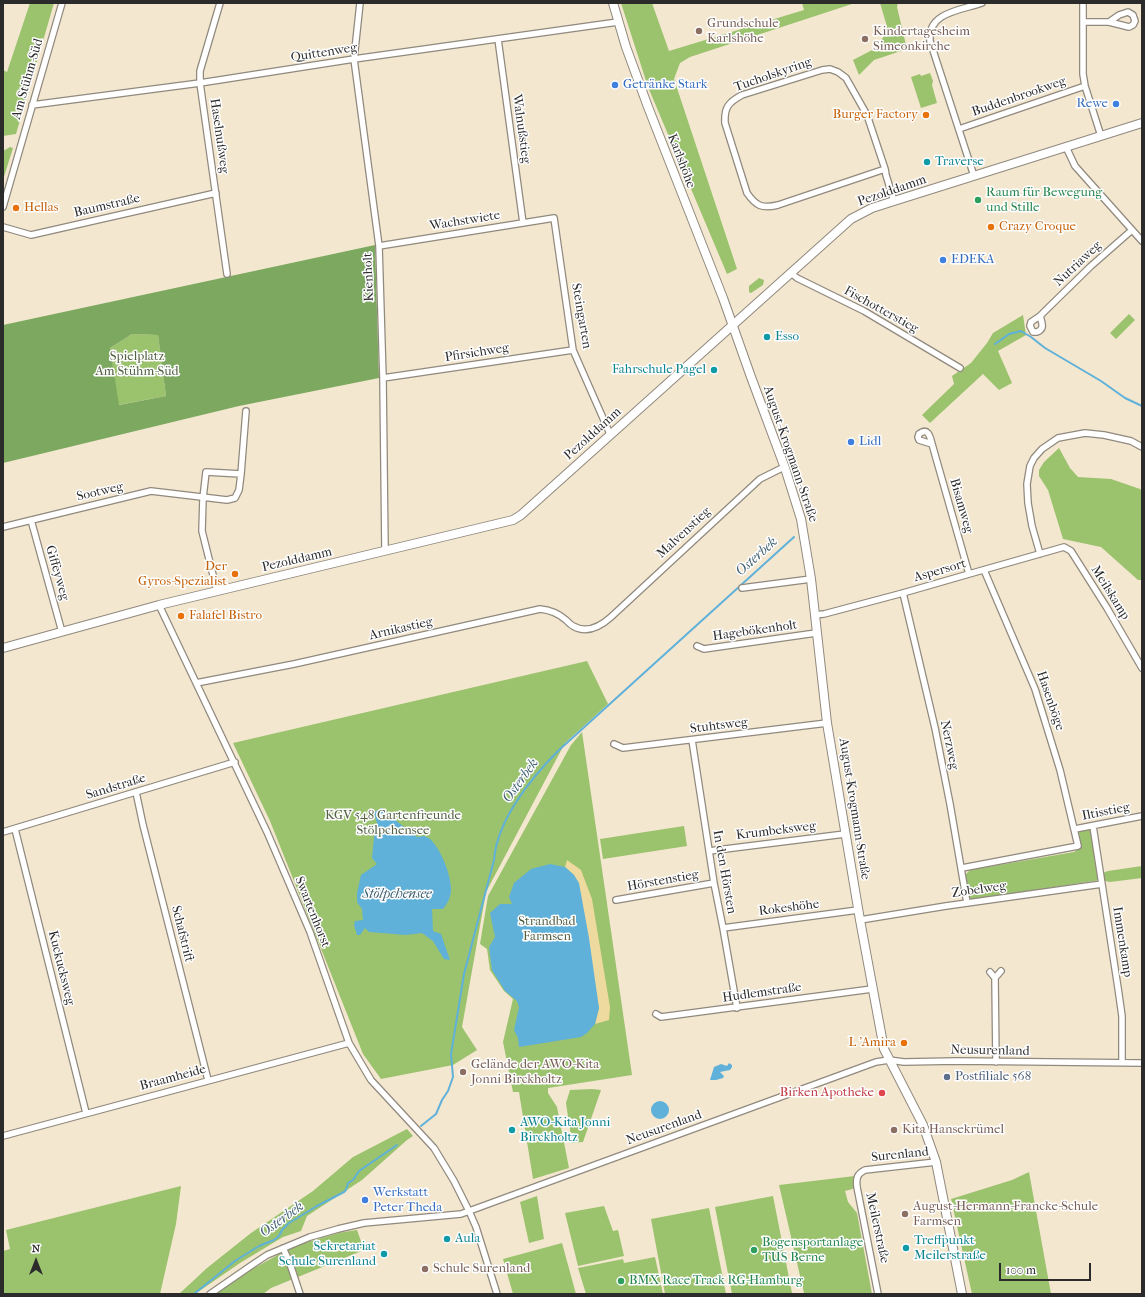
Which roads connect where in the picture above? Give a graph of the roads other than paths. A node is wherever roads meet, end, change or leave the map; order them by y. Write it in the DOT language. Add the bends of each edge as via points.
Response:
graph roads {
  1 [pos="62,3"];
  2 [pos="220,3"];
  3 [pos="360,3"];
  4 [pos="613,3"];
  5 [pos="982,3"];
  6 [pos="1083,3"];
  7 [pos="618,22"];
  8 [pos="1082,22"];
  9 [pos="1109,22"];
  10 [pos="498,39"];
  11 [pos="354,59"];
  12 [pos="200,83"];
  13 [pos="1085,86"];
  14 [pos="32,105"];
  15 [pos="1142,123"];
  16 [pos="959,129"];
  17 [pos="1101,136"];
  18 [pos="1066,147"];
  19 [pos="885,169"];
  20 [pos="974,176"];
  21 [pos="216,193"];
  22 [pos="894,201"];
  23 [pos="3,207"];
  24 [pos="554,218"];
  25 [pos="523,223"];
  26 [pos="3,228"];
  27 [pos="1132,230"];
  28 [pos="1142,241"];
  29 [pos="379,246"];
  30 [pos="791,272"];
  31 [pos="227,274"];
  32 [pos="1040,316"];
  33 [pos="732,325"];
  34 [pos="574,350"];
  35 [pos="960,368"];
  36 [pos="383,378"];
  37 [pos="246,411"];
  38 [pos="610,434"];
  39 [pos="932,444"];
  40 [pos="1142,447"];
  41 [pos="784,468"];
  42 [pos="241,474"];
  43 [pos="203,498"];
  44 [pos="31,520"];
  45 [pos="3,527"];
  46 [pos="385,551"];
  47 [pos="1070,551"];
  48 [pos="1040,554"];
  49 [pos="984,570"];
  50 [pos="969,574"];
  51 [pos="811,579"];
  52 [pos="742,588"];
  53 [pos="217,591"];
  54 [pos="903,593"];
  55 [pos="159,605"];
  56 [pos="814,615"];
  57 [pos="604,622"];
  58 [pos="62,632"];
  59 [pos="816,633"];
  60 [pos="697,646"];
  61 [pos="3,648"];
  62 [pos="1142,668"];
  63 [pos="196,683"];
  64 [pos="827,723"];
  65 [pos="692,740"];
  66 [pos="614,744"];
  67 [pos="235,762"];
  68 [pos="136,792"];
  69 [pos="1142,816"];
  70 [pos="1093,826"];
  71 [pos="15,829"];
  72 [pos="1075,829"];
  73 [pos="3,832"];
  74 [pos="845,834"];
  75 [pos="1078,846"];
  76 [pos="709,851"];
  77 [pos="962,868"];
  78 [pos="714,883"];
  79 [pos="1102,884"];
  80 [pos="616,900"];
  81 [pos="967,903"];
  82 [pos="858,910"];
  83 [pos="860,920"];
  84 [pos="723,928"];
  85 [pos="1000,971"];
  86 [pos="990,972"];
  87 [pos="995,978"];
  88 [pos="872,989"];
  89 [pos="737,1008"];
  90 [pos="656,1014"];
  91 [pos="349,1043"];
  92 [pos="889,1060"];
  93 [pos="996,1062"];
  94 [pos="1122,1062"];
  95 [pos="1142,1063"];
  96 [pos="208,1080"];
  97 [pos="86,1113"];
  98 [pos="3,1136"];
  99 [pos="936,1162"];
  100 [pos="865,1170"];
  101 [pos="469,1211"];
  102 [pos="282,1248"];
  103 [pos="210,1294"];
  104 [pos="300,1294"];
  105 [pos="497,1294"];
  106 [pos="878,1294"];
  107 [pos="962,1294"];
  1 -- 14 [label="street, Am Stühm-Süd"];
  2 -- 12 [label="street, Haselnußweg" via="200,71"];
  3 -- 11 [label="street, Kienholt"];
  4 -- 7 [label="main road, Karlshöhe"];
  5 -- 16 [label="street" via="941,16 934,22 929,36"];
  6 -- 8 [label="street"];
  7 -- 10 [label="street, Quittenweg"];
  7 -- 33 [label="main road, Karlshöhe" via="648,108"];
  8 -- 9 [label="street"];
  8 -- 13 [label="street"];
  10 -- 11 [label="street, Quittenweg"];
  10 -- 25 [label="street, Walnußstieg"];
  11 -- 12 [label="street, Quittenweg"];
  11 -- 29 [label="street, Kienholt"];
  12 -- 14 [label="street, Quittenweg"];
  12 -- 21 [label="street, Haselnußweg"];
  13 -- 16 [label="street, Buddenbrookweg"];
  13 -- 17 [label="street"];
  14 -- 23 [label="street, Am Stühm-Süd"];
  15 -- 17 [label="main road, Pezolddamm"];
  16 -- 20 [label="street"];
  17 -- 18 [label="main road, Pezolddamm"];
  18 -- 20 [label="main road, Pezolddamm"];
  18 -- 27 [label="street" via="1075,166"];
  19 -- 19 [label="street, Tucholskyring" via="867,114 846,78 838,72 822,70 742,95 727,106 725,122 747,193 751,200 760,206 778,205"];
  19 -- 22 [label="street, Tucholskyring"];
  20 -- 22 [label="main road, Pezolddamm"];
  21 -- 26 [label="street, Baumstraße" via="32,235"];
  21 -- 31 [label="street, Haselnußweg"];
  22 -- 30 [label="main road, Pezolddamm" via="872,208 851,219"];
  24 -- 25 [label="street, Wachstwiete"];
  24 -- 34 [label="street, Steingarten"];
  25 -- 29 [label="street, Wachstwiete"];
  27 -- 28 [label="street"];
  27 -- 32 [label="street, Nutriaweg"];
  29 -- 36 [label="street, Kienholt"];
  30 -- 33 [label="main road, Pezolddamm"];
  30 -- 35 [label="street, Fischotterstieg" via="864,311"];
  33 -- 38 [label="main road, Pezolddamm"];
  33 -- 41 [label="main road, August-Krogmann-Straße"];
  34 -- 36 [label="street, Pfirsichweg"];
  34 -- 38 [label="street, Steingarten"];
  36 -- 46 [label="street, Kienholt"];
  37 -- 42 [label="street"];
  38 -- 46 [label="main road, Pezolddamm" via="513,520"];
  39 -- 50 [label="street, Bisamweg"];
  40 -- 48 [label="street" via="1131,441 1085,433 1058,438 1042,449 1030,466 1027,484 1032,526"];
  41 -- 51 [label="main road, August-Krogmann-Straße" via="801,519"];
  41 -- 57 [label="street, Malvenstieg" via="760,479"];
  42 -- 43 [label="street, Sootweg" via="240,490 235,498"];
  42 -- 43 [label="street" via="206,472"];
  43 -- 44 [label="street, Sootweg" via="151,492"];
  43 -- 53 [label="street" via="202,531"];
  44 -- 45 [label="street, Sootweg"];
  44 -- 58 [label="street, Giffeyweg"];
  46 -- 53 [label="main road, Pezolddamm"];
  47 -- 48 [label="street, Aspersort" via="1064,548"];
  47 -- 62 [label="street, Meilskamp"];
  48 -- 49 [label="street, Aspersort"];
  49 -- 50 [label="street, Aspersort"];
  49 -- 72 [label="street, Hasenböge" via="1035,689"];
  50 -- 54 [label="street, Aspersort"];
  51 -- 52 [label="street"];
  51 -- 56 [label="main road, August-Krogmann-Straße"];
  53 -- 55 [label="main road, Pezolddamm"];
  54 -- 56 [label="street, Aspersort"];
  54 -- 77 [label="street, Nerzweg" via="935,728"];
  55 -- 58 [label="main road, Pezolddamm"];
  55 -- 63 [label="street, Swartenhorst"];
  56 -- 59 [label="main road, August-Krogmann-Straße"];
  57 -- 63 [label="street, Arnikastieg" via="594,628 583,629 574,627 554,612 540,609 294,664"];
  58 -- 61 [label="main road, Pezolddamm"];
  59 -- 60 [label="street, Hagebökenholt" via="704,649"];
  59 -- 64 [label="main road, August-Krogmann-Straße"];
  63 -- 67 [label="street, Swartenhorst"];
  64 -- 65 [label="street, Stuhtsweg"];
  64 -- 74 [label="main road, August-Krogmann-Straße"];
  65 -- 66 [label="street, Stuhtsweg" via="623,748"];
  65 -- 76 [label="street, In den Hörsten"];
  67 -- 68 [label="street, Sandstraße"];
  67 -- 91 [label="street, Swartenhorst" via="310,932"];
  68 -- 71 [label="street, Sandstraße"];
  68 -- 96 [label="street, Schafstrift"];
  69 -- 70 [label="street, Iltisstieg"];
  70 -- 72 [label="street, Iltisstieg"];
  70 -- 79 [label="street, Immenkamp"];
  71 -- 73 [label="street, Sandstraße"];
  71 -- 97 [label="street, Kuckucksweg"];
  72 -- 75 [label="street, Hasenböge"];
  74 -- 76 [label="street, Krumbeksweg"];
  74 -- 82 [label="main road, August-Krogmann-Straße"];
  75 -- 77 [label="street, Zobelweg"];
  76 -- 78 [label="street, In den Hörsten"];
  77 -- 81 [label="street, Nerzweg"];
  78 -- 80 [label="street, Hörstenstieg"];
  78 -- 84 [label="street, In den Hörsten"];
  79 -- 81 [label="street, Zobelweg"];
  79 -- 94 [label="street, Immenkamp" via="1122,1016"];
  81 -- 83 [label="street, Zobelweg"];
  82 -- 83 [label="main road, August-Krogmann-Straße"];
  82 -- 84 [label="street, Rokeshöhe"];
  83 -- 88 [label="main road, August-Krogmann-Straße"];
  84 -- 89 [label="street, In den Hörsten"];
  85 -- 87 [label="street"];
  86 -- 87 [label="street"];
  87 -- 93 [label="street"];
  88 -- 89 [label="street, Hudlemstraße"];
  88 -- 92 [label="main road, August-Krogmann-Straße" via="884,1049"];
  89 -- 90 [label="street, Hudlemstraße" via="661,1018"];
  91 -- 96 [label="street, Braamheide"];
  91 -- 101 [label="street, Swartenhorst" via="371,1080 434,1148"];
  92 -- 93 [label="street, Neusurenland"];
  92 -- 99 [label="main road, August-Krogmann-Straße" via="923,1125"];
  92 -- 101 [label="street, Neusurenland" via="847,1072"];
  93 -- 94 [label="street, Neusurenland"];
  94 -- 95 [label="street, Neusurenland"];
  96 -- 97 [label="street, Braamheide"];
  97 -- 98 [label="street, Braamheide"];
  99 -- 100 [label="street, Surenland"];
  99 -- 107 [label="main road, August-Krogmann-Straße"];
  100 -- 106 [label="street, Meilerstraße" via="860,1172 856,1180"];
  101 -- 102 [label="street, Neusurenland" via="461,1214 354,1225"];
  101 -- 105 [label="street, Swartenhorst"];
  102 -- 103 [label="street, Neusurenland"];
  102 -- 104 [label="street"];
}
